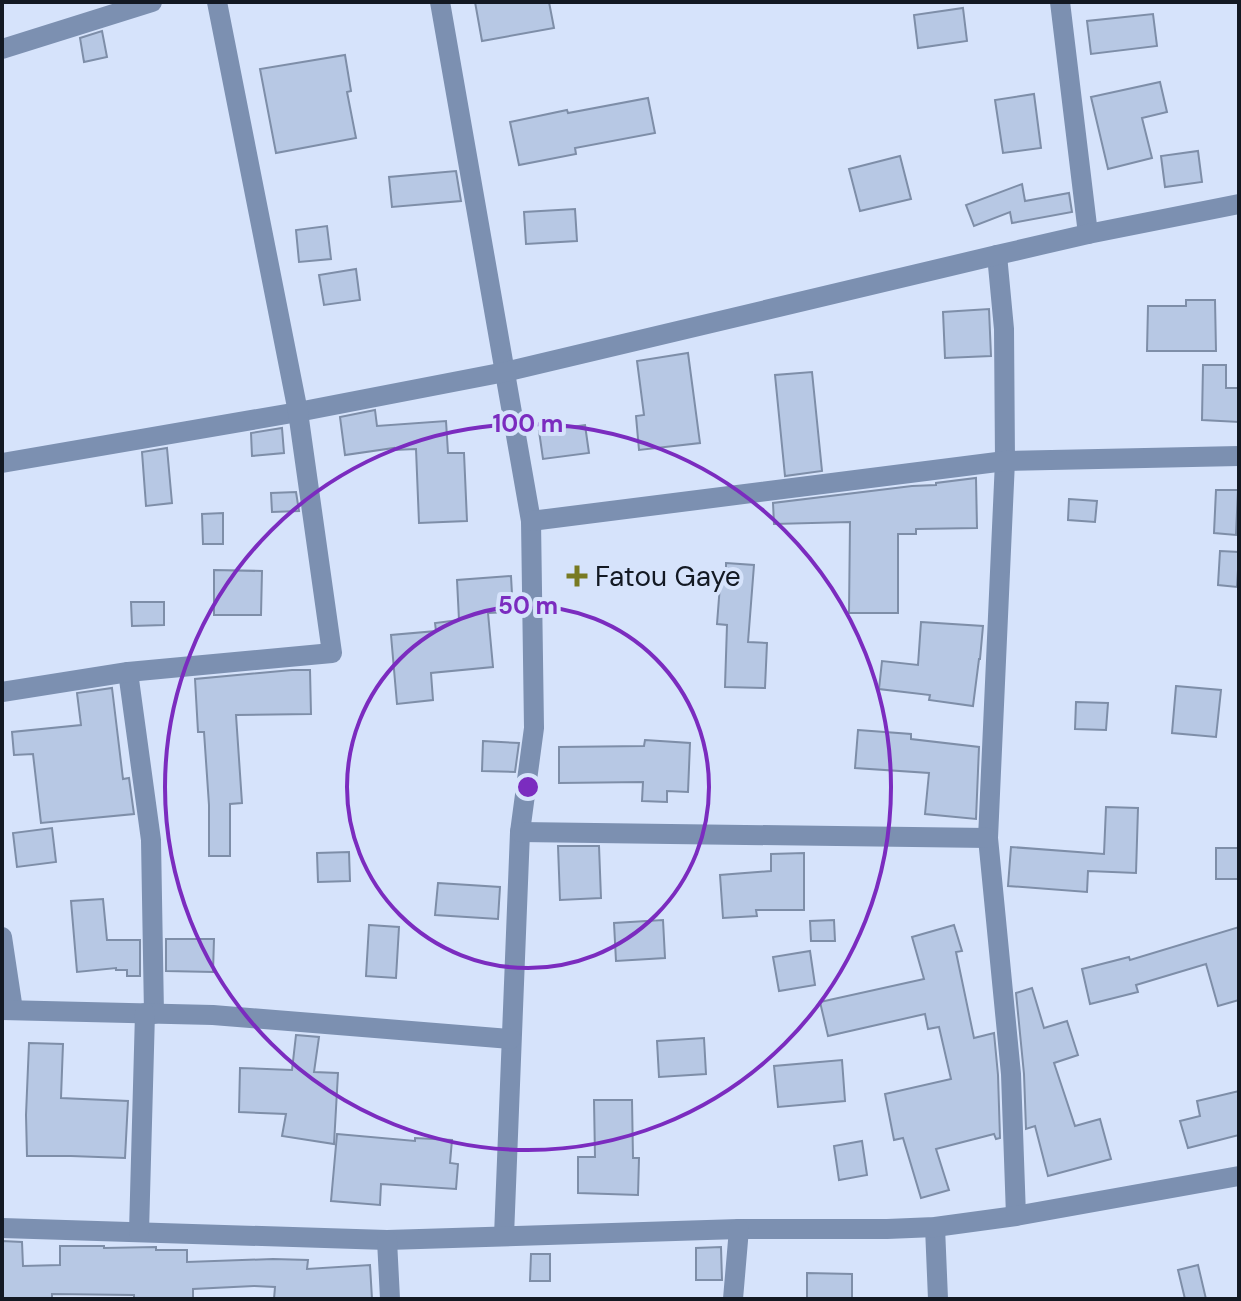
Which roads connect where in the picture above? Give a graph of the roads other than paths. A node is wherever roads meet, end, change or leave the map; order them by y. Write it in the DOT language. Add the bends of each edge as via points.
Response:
graph roads {
  1 [pos="152,2"];
  2 [pos="217,2"];
  3 [pos="440,2"];
  4 [pos="1060,2"];
  5 [pos="2,49"];
  6 [pos="1239,204"];
  7 [pos="1088,234"];
  8 [pos="997,255"];
  9 [pos="505,372"];
  10 [pos="298,412"];
  11 [pos="1239,456"];
  12 [pos="1005,461"];
  13 [pos="2,463"];
  14 [pos="531,521"];
  15 [pos="128,672"];
  16 [pos="2,692"];
  17 [pos="520,832"];
  18 [pos="988,838"];
  19 [pos="2,937"];
  20 [pos="8,1010"];
  21 [pos="150,1013"];
  22 [pos="511,1039"];
  23 [pos="1239,1176"];
  24 [pos="1016,1216"];
  25 [pos="935,1227"];
  26 [pos="2,1228"];
  27 [pos="739,1229"];
  28 [pos="139,1232"];
  29 [pos="504,1236"];
  30 [pos="387,1240"];
  31 [pos="390,1299"];
  32 [pos="733,1299"];
  33 [pos="938,1299"];
  1 -- 5 [label="street"];
  2 -- 10 [label="street"];
  3 -- 9 [label="street"];
  4 -- 7 [label="street"];
  6 -- 7 [label="street"];
  7 -- 8 [label="street"];
  8 -- 9 [label="street"];
  8 -- 12 [label="street" via="1004,329"];
  9 -- 10 [label="street"];
  9 -- 14 [label="street"];
  10 -- 13 [label="street"];
  10 -- 15 [label="street" via="332,653"];
  11 -- 12 [label="street"];
  12 -- 14 [label="street"];
  12 -- 18 [label="street"];
  14 -- 17 [label="street" via="534,728"];
  15 -- 16 [label="street"];
  15 -- 21 [label="street" via="151,840"];
  17 -- 18 [label="street"];
  17 -- 22 [label="street"];
  18 -- 24 [label="street" via="1011,1074"];
  19 -- 20 [label="street"];
  20 -- 21 [label="street"];
  21 -- 22 [label="street"];
  21 -- 28 [label="street"];
  22 -- 29 [label="street"];
  23 -- 24 [label="street"];
  24 -- 25 [label="street"];
  25 -- 27 [label="street"];
  25 -- 33 [label="street"];
  26 -- 28 [label="street"];
  27 -- 29 [label="street"];
  27 -- 32 [label="street"];
  28 -- 30 [label="street"];
  29 -- 30 [label="street"];
  30 -- 31 [label="street"];
}
